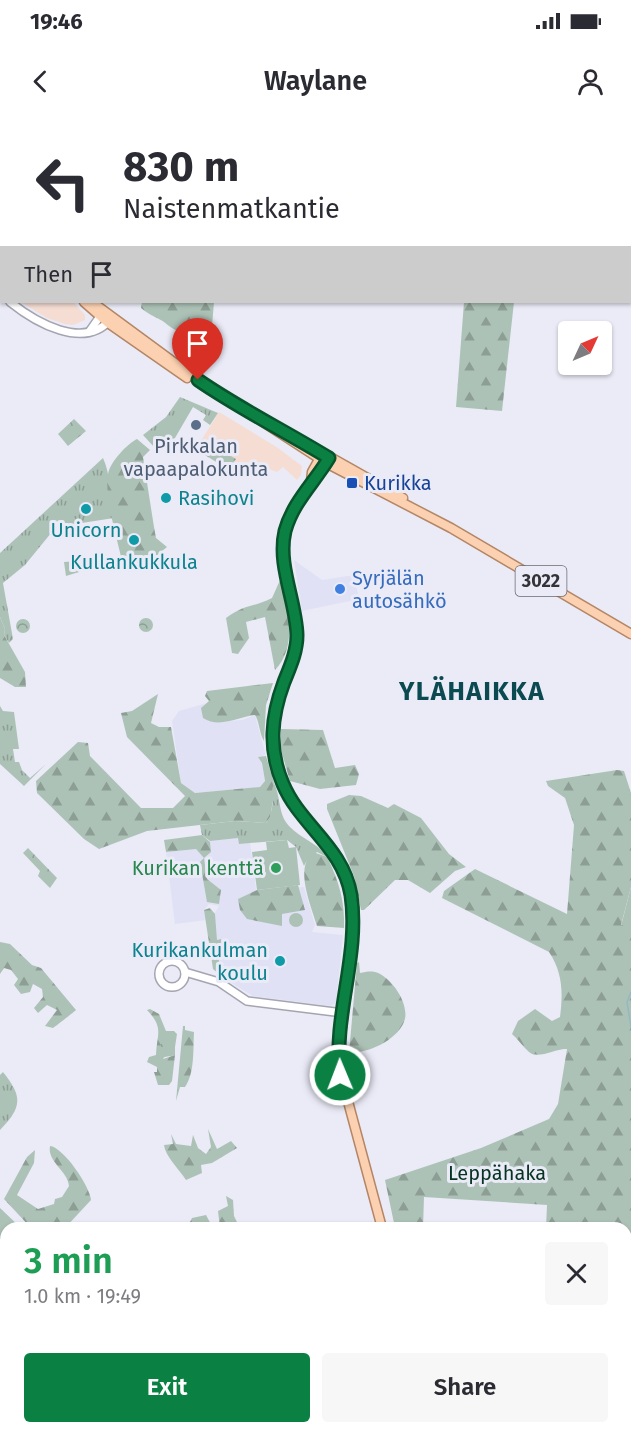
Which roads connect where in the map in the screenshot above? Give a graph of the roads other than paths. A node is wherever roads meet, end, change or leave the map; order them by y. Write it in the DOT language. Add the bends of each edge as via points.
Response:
graph roads {
  1 [pos="12,303"];
  2 [pos="86,303"];
  3 [pos="93,303"];
  4 [pos="102,314"];
  5 [pos="110,320"];
  6 [pos="89,332"];
  7 [pos="324,459"];
  8 [pos="631,634"];
  9 [pos="185,972"];
  10 [pos="343,1013"];
  11 [pos="381,1222"];
  1 -- 6 [label="street" via="45,325 72,333"];
  2 -- 4 [label="main road"];
  3 -- 4 [label="main road"];
  4 -- 5 [label="main road"];
  4 -- 6 [label="street"];
  5 -- 6 [label="street" via="97,331"];
  5 -- 7 [label="main road, 3022" via="172,369 285,430"];
  7 -- 8 [label="main road, 3022"];
  7 -- 10 [label="main road" via="312,472 285,532 285,562 297,636 293,660 274,712 272,736 277,767 288,795 332,848 349,885 353,936"];
  9 -- 10 [label="street" via="219,982 247,1001"];
  10 -- 11 [label="main road" via="341,1083"];
}
